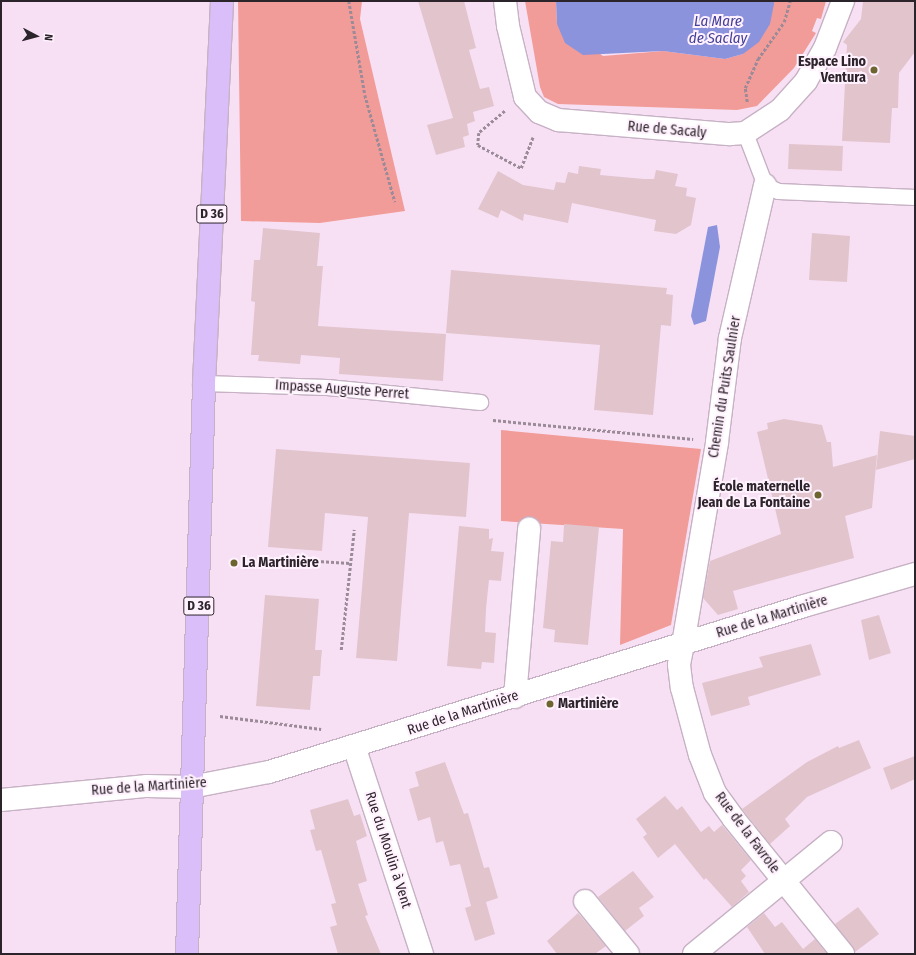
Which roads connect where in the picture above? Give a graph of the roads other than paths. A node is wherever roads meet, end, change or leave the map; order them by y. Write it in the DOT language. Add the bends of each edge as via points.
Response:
graph roads {
  1 [pos="222,1"];
  2 [pos="505,1"];
  3 [pos="843,1"];
  4 [pos="751,130"];
  5 [pos="765,185"];
  6 [pos="915,197"];
  7 [pos="204,382"];
  8 [pos="480,402"];
  9 [pos="529,530"];
  10 [pos="915,574"];
  11 [pos="683,644"];
  12 [pos="515,696"];
  13 [pos="354,746"];
  14 [pos="191,787"];
  15 [pos="1,800"];
  16 [pos="831,842"];
  17 [pos="783,881"];
  18 [pos="585,901"];
  19 [pos="187,954"];
  20 [pos="422,954"];
  21 [pos="628,954"];
  22 [pos="694,954"];
  23 [pos="843,954"];
  1 -- 7 [label="main road, D 36"];
  2 -- 4 [label="street, Rue de Sacaly" via="508,26 525,97 539,112 549,117 589,123 713,134"];
  3 -- 4 [label="street" via="826,48 806,81 780,110"];
  4 -- 5 [label="lane"];
  5 -- 6 [label="lane" via="778,191"];
  5 -- 11 [label="street, Chemin du Puits Saulnier" via="730,338 717,442"];
  7 -- 8 [label="lane, Impasse Auguste Perret" via="327,387"];
  7 -- 14 [label="main road, D 36" via="200,583"];
  9 -- 12 [label="street"];
  10 -- 11 [label="street, Rue de la Martinière"];
  11 -- 12 [label="street, Rue de la Martinière"];
  11 -- 17 [label="street, Rue de la Favrole" via="679,664 682,688 700,755 715,793"];
  12 -- 13 [label="street, Rue de la Martinière"];
  13 -- 14 [label="street, Rue de la Martinière" via="269,772"];
  13 -- 20 [label="street, Rue du Moulin à Vent"];
  14 -- 15 [label="street, Rue de la Martinière" via="147,786"];
  14 -- 19 [label="main road, D 36"];
  16 -- 17 [label="street"];
  17 -- 22 [label="street"];
  17 -- 23 [label="street, Rue de la Favrole"];
  18 -- 21 [label="street"];
}
